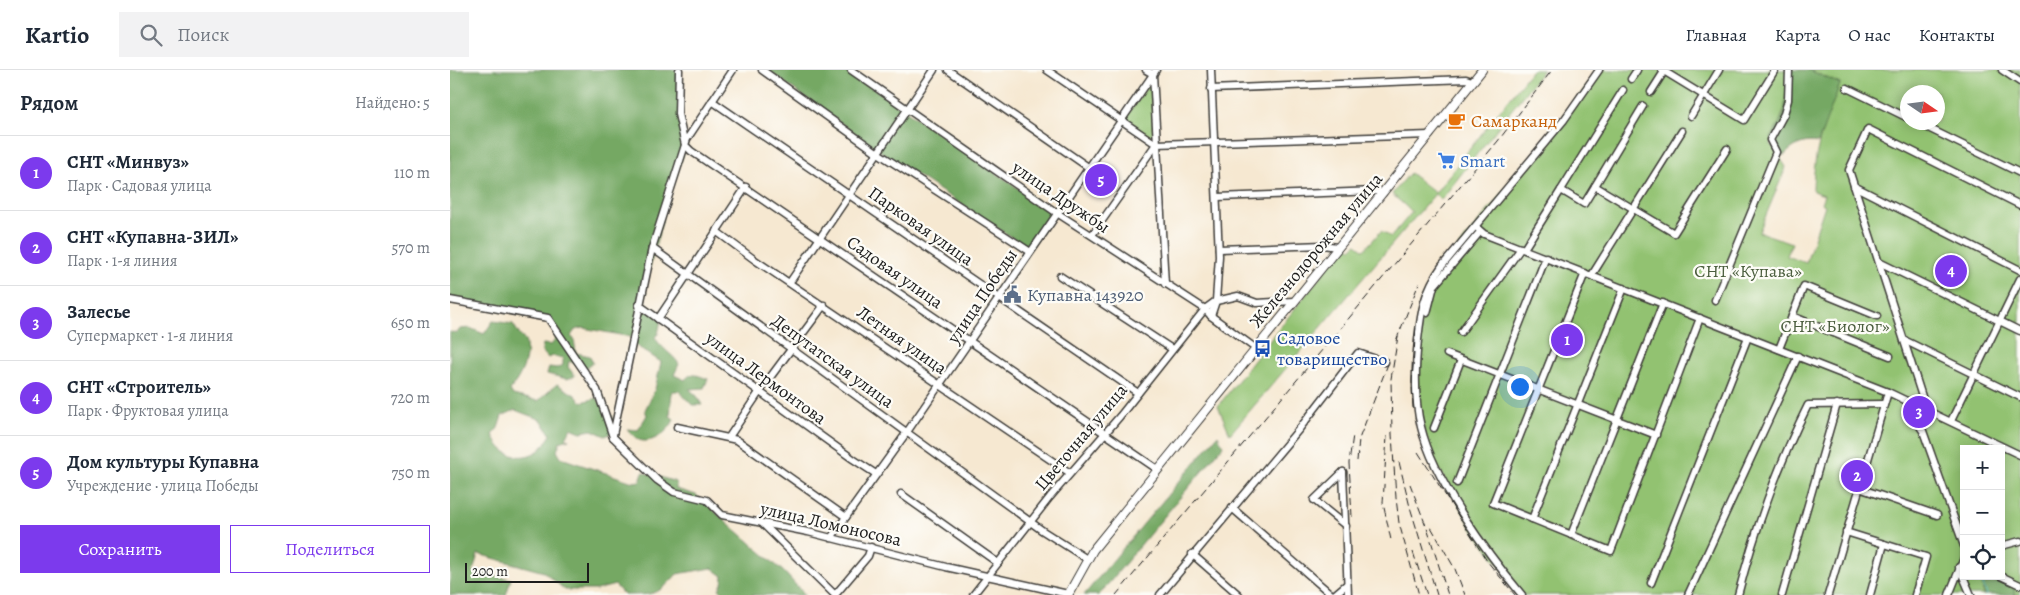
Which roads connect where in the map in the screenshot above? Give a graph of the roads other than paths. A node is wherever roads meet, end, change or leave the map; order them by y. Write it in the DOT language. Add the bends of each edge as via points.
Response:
graph roads {
  1 [pos="678,70"];
  2 [pos="733,70"];
  3 [pos="762,70"];
  4 [pos="851,70"];
  5 [pos="934,70"];
  6 [pos="948,70"];
  7 [pos="1047,70"];
  8 [pos="1146,70"];
  9 [pos="1211,70"];
  10 [pos="1482,70"];
  11 [pos="1599,70"];
  12 [pos="1636,70"];
  13 [pos="1719,70"];
  14 [pos="1774,70"];
  15 [pos="1789,70"];
  16 [pos="2002,70"];
  17 [pos="1664,71"];
  18 [pos="1154,72"];
  19 [pos="1631,79"];
  20 [pos="1472,81"];
  21 [pos="2020,82"];
  22 [pos="1847,88"];
  23 [pos="1211,89"];
  24 [pos="1623,90"];
  25 [pos="1651,92"];
  26 [pos="1704,96"];
  27 [pos="712,101"];
  28 [pos="1643,106"];
  29 [pos="908,109"];
  30 [pos="1900,114"];
  31 [pos="1692,116"];
  32 [pos="1121,120"];
  33 [pos="1932,130"];
  34 [pos="1682,131"];
  35 [pos="1430,135"];
  36 [pos="1214,142"];
  37 [pos="685,144"];
  38 [pos="1157,144"];
  39 [pos="1727,149"];
  40 [pos="878,153"];
  41 [pos="1088,167"];
  42 [pos="2020,173"];
  43 [pos="1595,186"];
  44 [pos="1854,186"];
  45 [pos="746,187"];
  46 [pos="1561,190"];
  47 [pos="1383,193"];
  48 [pos="850,194"];
  49 [pos="1217,197"];
  50 [pos="2020,205"];
  51 [pos="1633,209"];
  52 [pos="1057,213"];
  53 [pos="1478,229"];
  54 [pos="716,231"];
  55 [pos="1092,235"];
  56 [pos="820,238"];
  57 [pos="1337,247"];
  58 [pos="652,248"];
  59 [pos="1523,248"];
  60 [pos="1219,249"];
  61 [pos="1030,252"];
  62 [pos="1546,258"];
  63 [pos="1879,262"];
  64 [pos="2020,270"];
  65 [pos="688,274"];
  66 [pos="1588,274"];
  67 [pos="1060,276"];
  68 [pos="2020,279"];
  69 [pos="790,282"];
  70 [pos="1165,284"];
  71 [pos="1624,288"];
  72 [pos="999,298"];
  73 [pos="450,300"];
  74 [pos="1294,300"];
  75 [pos="1715,300"];
  76 [pos="1216,301"];
  77 [pos="1663,303"];
  78 [pos="639,305"];
  79 [pos="824,305"];
  80 [pos="1205,309"];
  81 [pos="1427,313"];
  82 [pos="1211,316"];
  83 [pos="1792,316"];
  84 [pos="1877,316"];
  85 [pos="1700,318"];
  86 [pos="658,319"];
  87 [pos="2000,322"];
  88 [pos="1461,332"];
  89 [pos="2020,332"];
  90 [pos="1748,337"];
  91 [pos="1904,340"];
  92 [pos="970,342"];
  93 [pos="1255,348"];
  94 [pos="790,349"];
  95 [pos="1172,349"];
  96 [pos="1779,349"];
  97 [pos="1447,354"];
  98 [pos="1798,356"];
  99 [pos="1890,356"];
  100 [pos="1461,360"];
  101 [pos="1385,362"];
  102 [pos="1974,374"];
  103 [pos="1500,375"];
  104 [pos="940,385"];
  105 [pos="1539,390"];
  106 [pos="760,391"];
  107 [pos="1888,392"];
  108 [pos="1138,393"];
  109 [pos="2020,397"];
  110 [pos="1909,402"];
  111 [pos="1578,404"];
  112 [pos="1837,404"];
  113 [pos="1884,404"];
  114 [pos="1926,410"];
  115 [pos="1617,420"];
  116 [pos="1951,421"];
  117 [pos="677,426"];
  118 [pos="1434,428"];
  119 [pos="907,432"];
  120 [pos="1105,433"];
  121 [pos="1656,435"];
  122 [pos="613,437"];
  123 [pos="729,437"];
  124 [pos="2020,455"];
  125 [pos="1157,469"];
  126 [pos="1070,473"];
  127 [pos="876,474"];
  128 [pos="1458,483"];
  129 [pos="1859,488"];
  130 [pos="901,494"];
  131 [pos="1232,508"];
  132 [pos="1937,514"];
  133 [pos="846,517"];
  134 [pos="1532,519"];
  135 [pos="1030,522"];
  136 [pos="762,523"];
  137 [pos="1346,526"];
  138 [pos="1846,532"];
  139 [pos="1571,535"];
  140 [pos="1960,535"];
  141 [pos="831,538"];
  142 [pos="2020,542"];
  143 [pos="1884,544"];
  144 [pos="2005,545"];
  145 [pos="872,548"];
  146 [pos="1192,554"];
  147 [pos="1087,559"];
  148 [pos="998,563"];
  149 [pos="1960,565"];
  150 [pos="988,576"];
  151 [pos="2005,578"];
  152 [pos="1966,580"];
  153 [pos="1651,583"];
  154 [pos="1348,584"];
  155 [pos="2020,585"];
  156 [pos="835,595"];
  157 [pos="973,595"];
  158 [pos="1068,595"];
  159 [pos="1160,595"];
  160 [pos="1239,595"];
  161 [pos="1333,595"];
  162 [pos="1348,595"];
  163 [pos="1522,595"];
  164 [pos="1688,595"];
  165 [pos="1738,595"];
  166 [pos="1782,595"];
  167 [pos="1828,595"];
  168 [pos="1870,595"];
  169 [pos="1915,595"];
  170 [pos="1949,595"];
  171 [pos="1971,595"];
  1 -- 37 [label="street" via="678,114"];
  2 -- 27 [label="street"];
  3 -- 40 [label="street"];
  4 -- 29 [label="street, улица Дружбы"];
  5 -- 29 [label="street"];
  6 -- 41 [label="street"];
  7 -- 32 [label="street"];
  8 -- 18 [label="street"];
  9 -- 23 [label="street"];
  10 -- 20 [label="main road, Железнодорожная улица"];
  11 -- 53 [label="street"];
  12 -- 19 [label="street"];
  13 -- 26 [label="street"];
  14 -- 26 [label="street" via="1744,120"];
  15 -- 75 [label="street" via="1788,100 1770,140 1776,152"];
  16 -- 21 [label="street"];
  17 -- 25 [label="street"];
  17 -- 26 [label="street"];
  18 -- 32 [label="street, улица Победы"];
  18 -- 38 [label="street"];
  20 -- 23 [label="street"];
  20 -- 35 [label="main road, Железнодорожная улица"];
  22 -- 30 [label="street"];
  23 -- 36 [label="street"];
  24 -- 46 [label="street"];
  26 -- 31 [label="street"];
  27 -- 37 [label="street"];
  27 -- 48 [label="street, Парковая улица"];
  28 -- 43 [label="street"];
  29 -- 40 [label="street"];
  29 -- 52 [label="street, улица Дружбы"];
  32 -- 38 [label="street"];
  32 -- 41 [label="street, улица Победы"];
  33 -- 42 [label="street"];
  34 -- 51 [label="street"];
  35 -- 36 [label="street"];
  35 -- 47 [label="main road, Железнодорожная улица"];
  36 -- 38 [label="street"];
  36 -- 49 [label="street"];
  37 -- 45 [label="street, Садовая улица" via="690,151"];
  37 -- 58 [label="street"];
  38 -- 55 [label="street"];
  38 -- 70 [label="street"];
  39 -- 51 [label="street" via="1674,233"];
  40 -- 48 [label="street"];
  40 -- 61 [label="street"];
  41 -- 52 [label="street, улица Победы"];
  43 -- 46 [label="street" via="1584,204"];
  43 -- 51 [label="street"];
  44 -- 50 [label="street" via="1849,170 1868,129"];
  44 -- 63 [label="street"];
  44 -- 64 [label="street"];
  45 -- 54 [label="street"];
  45 -- 56 [label="street, Садовая улица"];
  46 -- 59 [label="street"];
  47 -- 49 [label="street"];
  47 -- 57 [label="main road, Железнодорожная улица"];
  48 -- 56 [label="street"];
  48 -- 72 [label="street, Парковая улица"];
  49 -- 60 [label="street"];
  51 -- 66 [label="street"];
  52 -- 55 [label="street, улица Дружбы"];
  52 -- 61 [label="street, улица Победы"];
  53 -- 59 [label="street"];
  53 -- 81 [label="street" via="1434,286"];
  53 -- 163 [label="street" via="1429,284 1421,312 1416,356 1416,402 1421,429 1451,495"];
  54 -- 65 [label="street"];
  54 -- 69 [label="street, Летняя улица"];
  55 -- 70 [label="street, улица Дружбы"];
  56 -- 69 [label="street"];
  56 -- 92 [label="street, Садовая улица"];
  57 -- 60 [label="street"];
  57 -- 74 [label="main road, Железнодорожная улица"];
  58 -- 65 [label="street, Депутатская улица"];
  58 -- 78 [label="street"];
  59 -- 62 [label="street"];
  59 -- 88 [label="street"];
  60 -- 76 [label="street"];
  61 -- 72 [label="street, улица Победы"];
  62 -- 66 [label="street"];
  62 -- 103 [label="street"];
  63 -- 87 [label="street"];
  63 -- 91 [label="street"];
  65 -- 86 [label="street"];
  65 -- 94 [label="street, Депутатская улица"];
  66 -- 71 [label="street"];
  66 -- 105 [label="street"];
  67 -- 95 [label="street"];
  68 -- 87 [label="street"];
  69 -- 79 [label="street, Летняя улица"];
  70 -- 80 [label="street, улица Дружбы"];
  71 -- 77 [label="street"];
  71 -- 111 [label="street"];
  72 -- 92 [label="street, улица Победы"];
  72 -- 108 [label="street, Парковая улица"];
  73 -- 122 [label="street" via="548,318 597,390"];
  74 -- 76 [label="street" via="1257,303 1238,296"];
  74 -- 93 [label="main road, Железнодорожная улица"];
  76 -- 80 [label="street, Цветочная улица"];
  76 -- 82 [label="street"];
  77 -- 85 [label="street"];
  77 -- 115 [label="street"];
  78 -- 86 [label="street, улица Лермонтова"];
  78 -- 122 [label="street"];
  79 -- 94 [label="street"];
  79 -- 104 [label="street, Летняя улица"];
  80 -- 82 [label="street, улица Дружбы"];
  80 -- 95 [label="street, Цветочная улица"];
  82 -- 93 [label="street, улица Дружбы"];
  83 -- 84 [label="street" via="1804,286"];
  83 -- 96 [label="street"];
  83 -- 99 [label="street"];
  85 -- 90 [label="street"];
  85 -- 121 [label="street"];
  86 -- 106 [label="street, улица Лермонтова"];
  87 -- 89 [label="street"];
  87 -- 102 [label="street"];
  90 -- 96 [label="street"];
  90 -- 153 [label="street"];
  91 -- 102 [label="street"];
  91 -- 114 [label="street"];
  92 -- 104 [label="street, улица Победы"];
  92 -- 120 [label="street, Садовая улица"];
  93 -- 125 [label="main road, Железнодорожная улица"];
  94 -- 106 [label="street"];
  94 -- 119 [label="street, Депутатская улица"];
  95 -- 108 [label="street, Цветочная улица"];
  96 -- 98 [label="street"];
  97 -- 100 [label="street"];
  98 -- 107 [label="street"];
  98 -- 164 [label="street"];
  100 -- 103 [label="street"];
  100 -- 118 [label="street"];
  101 -- 131 [label="street" via="1358,352 1300,428"];
  102 -- 109 [label="street"];
  102 -- 116 [label="street"];
  103 -- 105 [label="street"];
  103 -- 128 [label="street"];
  104 -- 119 [label="street, улица Победы"];
  104 -- 126 [label="street, Летняя улица"];
  105 -- 111 [label="street"];
  105 -- 134 [label="street" via="1493,504"];
  106 -- 123 [label="street"];
  106 -- 127 [label="street, улица Лермонтова"];
  107 -- 110 [label="street"];
  107 -- 113 [label="street"];
  108 -- 120 [label="street, Цветочная улица"];
  110 -- 114 [label="street"];
  110 -- 140 [label="street" via="1923,431"];
  111 -- 115 [label="street"];
  111 -- 134 [label="street"];
  112 -- 113 [label="street"];
  112 -- 165 [label="street" via="1808,405 1786,451 1763,513"];
  112 -- 166 [label="street"];
  113 -- 129 [label="street"];
  114 -- 116 [label="street"];
  115 -- 121 [label="street"];
  115 -- 139 [label="street"];
  116 -- 124 [label="street"];
  117 -- 123 [label="street"];
  119 -- 127 [label="street, улица Победы"];
  119 -- 135 [label="street, Депутатская улица"];
  120 -- 125 [label="street, Садовая улица"];
  120 -- 126 [label="street, Цветочная улица"];
  121 -- 139 [label="street" via="1611,551"];
  122 -- 136 [label="street, улица Ломоносова" via="674,492 707,500 722,515"];
  123 -- 133 [label="street"];
  125 -- 147 [label="main road, Железнодорожная улица"];
  126 -- 135 [label="street, Цветочная улица"];
  127 -- 133 [label="street, улица Победы"];
  129 -- 132 [label="street"];
  129 -- 138 [label="street"];
  130 -- 148 [label="street"];
  131 -- 146 [label="street"];
  131 -- 161 [label="street"];
  133 -- 141 [label="street, улица Победы"];
  134 -- 139 [label="street"];
  135 -- 147 [label="street, Депутатская улица"];
  135 -- 148 [label="street, Цветочная улица"];
  136 -- 141 [label="street, улица Ломоносова"];
  136 -- 156 [label="street"];
  137 -- 137 [label="street" via="1314,500 1344,472 1344,481"];
  137 -- 154 [label="street"];
  138 -- 143 [label="street"];
  138 -- 167 [label="street"];
  141 -- 145 [label="street, улица Ломоносова"];
  142 -- 144 [label="street"];
  143 -- 168 [label="street"];
  143 -- 169 [label="street" via="1926,557"];
  145 -- 150 [label="street, улица Ломоносова"];
  145 -- 156 [label="street"];
  146 -- 159 [label="street"];
  146 -- 160 [label="street"];
  147 -- 158 [label="main road, Железнодорожная улица"];
  148 -- 150 [label="street, Цветочная улица"];
  149 -- 170 [label="street"];
  150 -- 157 [label="street, Цветочная улица"];
  150 -- 158 [label="street, улица Ломоносова"];
  151 -- 155 [label="street"];
  152 -- 171 [label="street"];
  154 -- 161 [label="street"];
  154 -- 162 [label="street"];
}
